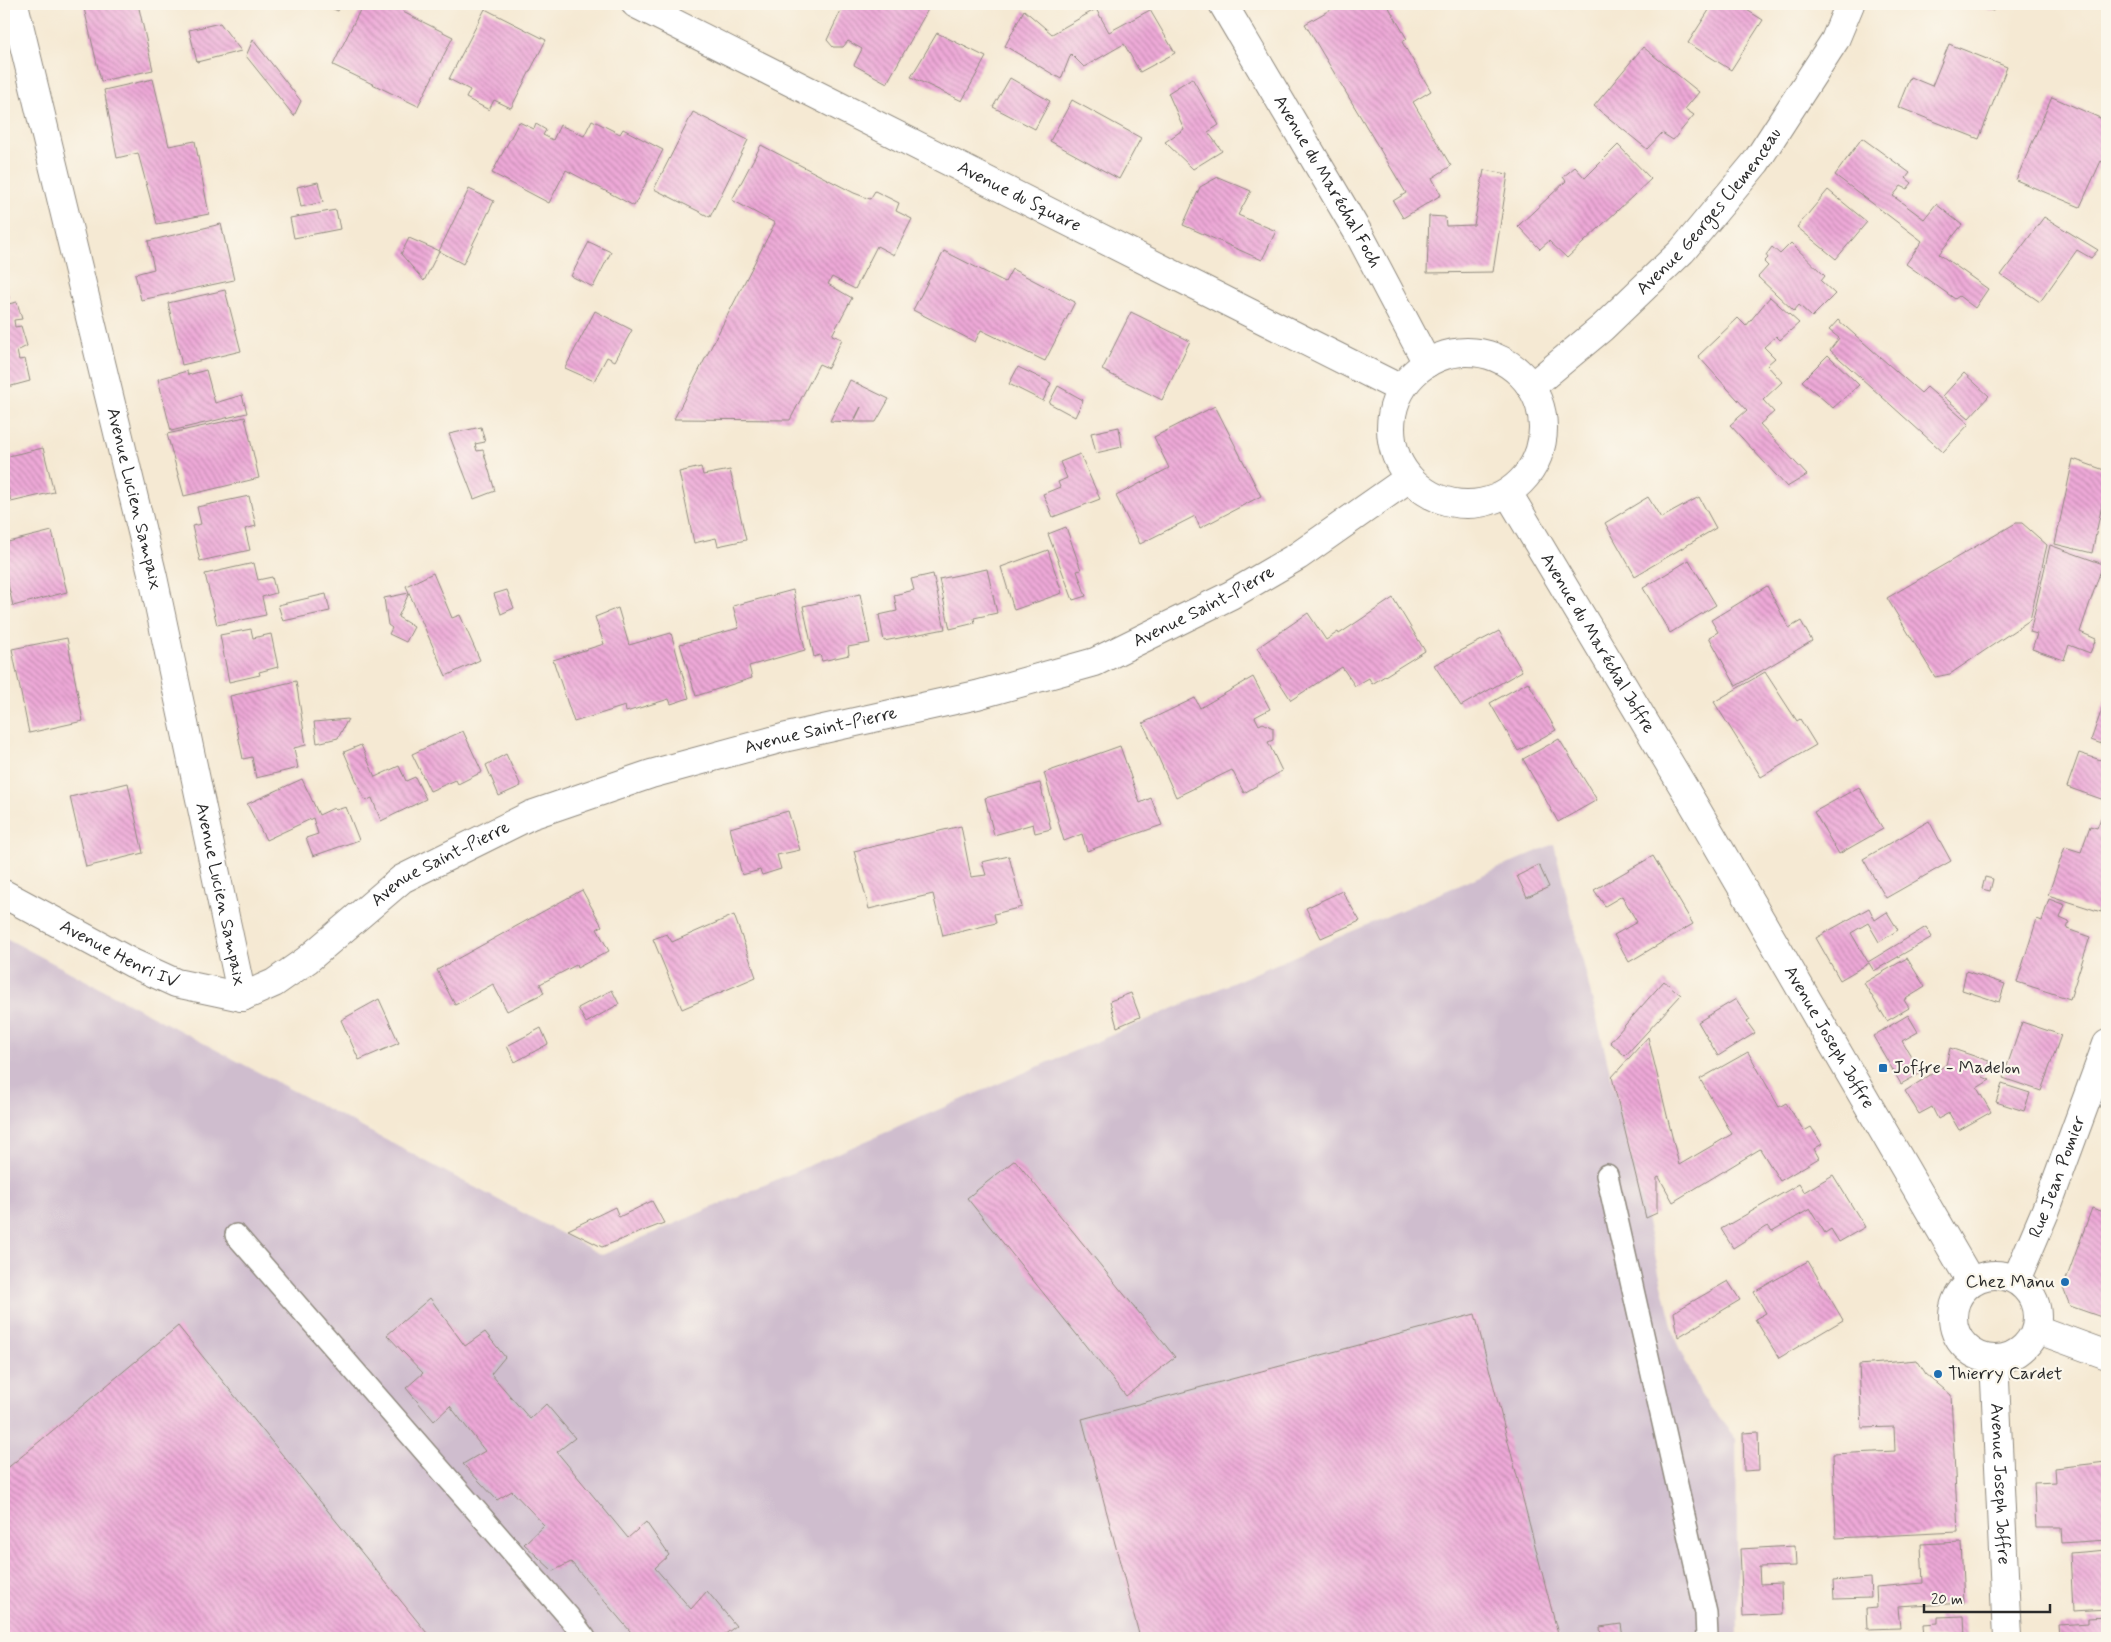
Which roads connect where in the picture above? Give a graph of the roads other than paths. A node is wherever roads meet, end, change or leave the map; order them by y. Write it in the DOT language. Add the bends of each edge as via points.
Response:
graph roads {
  1 [pos="14,4"];
  2 [pos="636,4"];
  3 [pos="1223,4"];
  4 [pos="1850,4"];
  5 [pos="1427,363"];
  6 [pos="1531,387"];
  7 [pos="1401,389"];
  8 [pos="1410,478"];
  9 [pos="1508,493"];
  10 [pos="1687,794"];
  11 [pos="4,894"];
  12 [pos="242,997"];
  13 [pos="2107,1044"];
  14 [pos="1606,1175"];
  15 [pos="236,1235"];
  16 [pos="2016,1280"];
  17 [pos="1971,1282"];
  18 [pos="2036,1329"];
  19 [pos="2107,1355"];
  20 [pos="1994,1359"];
  21 [pos="585,1638"];
  22 [pos="1707,1638"];
  23 [pos="2007,1638"];
  1 -- 12 [label="street, Avenue Lucien Sampaix" via="153,577"];
  2 -- 7 [label="street, Avenue du Square"];
  3 -- 5 [label="street, Avenue du Maréchal Foch" via="1360,236"];
  4 -- 6 [label="street, Avenue Georges Clemenceau" via="1835,40 1750,170 1682,252 1602,328"];
  5 -- 6 [label="street" via="1446,355 1472,352 1492,356 1509,365"];
  5 -- 7 [label="street" via="1412,374"];
  6 -- 9 [label="street" via="1540,409 1543,433 1540,449 1534,465"];
  7 -- 8 [label="street" via="1394,406 1391,440 1396,457"];
  8 -- 9 [label="street" via="1426,493 1447,502 1463,504 1494,500"];
  8 -- 12 [label="street, Avenue Saint-Pierre" via="1298,556 1232,595 1095,662 977,695 764,743 651,774 531,815 402,879 307,960 274,983"];
  9 -- 10 [label="street, Avenue du Maréchal Joffre"];
  10 -- 17 [label="street, Avenue Joseph Joffre"];
  11 -- 12 [label="street, Avenue Henri IV" via="176,983"];
  13 -- 16 [label="street, Rue Jean Pomier" via="2052,1195"];
  14 -- 22 [label="lane" via="1706,1613"];
  15 -- 21 [label="lane"];
  16 -- 17 [label="street" via="1993,1274"];
  16 -- 18 [label="street" via="2034,1301 2038,1315"];
  17 -- 20 [label="street" via="1955,1303 1955,1329 1960,1341 1970,1350"];
  18 -- 19 [label="street"];
  18 -- 20 [label="street" via="2030,1342 2020,1351"];
  20 -- 23 [label="street, Avenue Joseph Joffre"];
}
